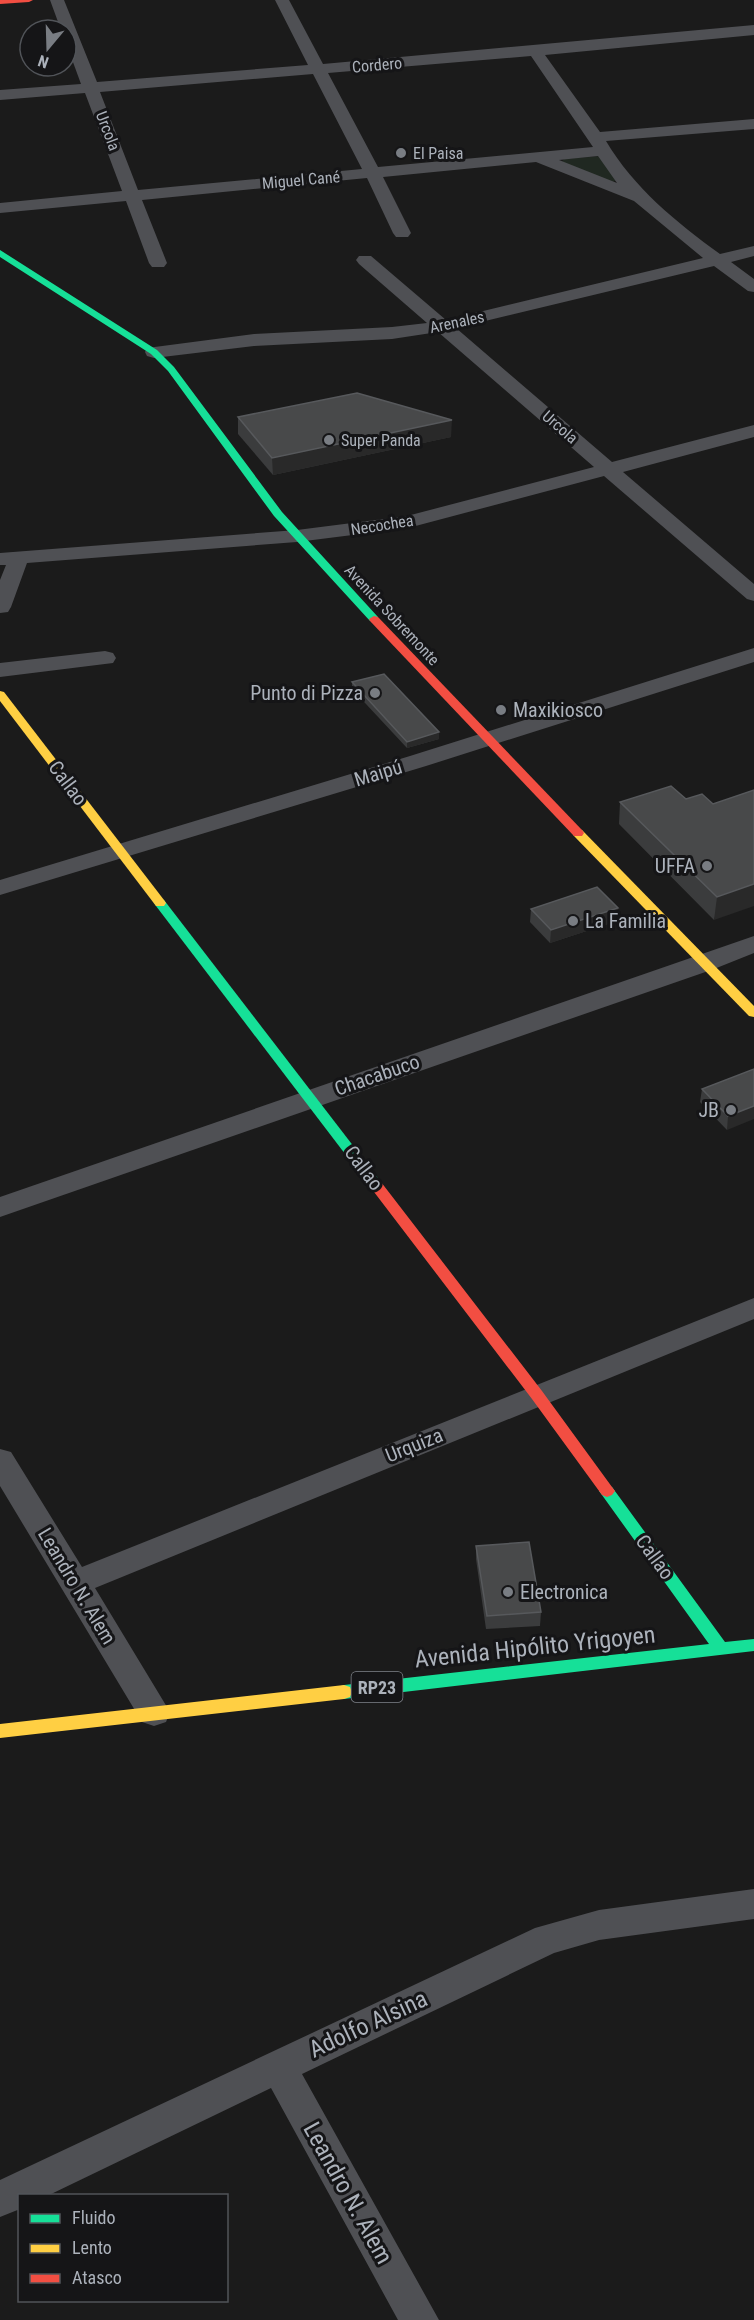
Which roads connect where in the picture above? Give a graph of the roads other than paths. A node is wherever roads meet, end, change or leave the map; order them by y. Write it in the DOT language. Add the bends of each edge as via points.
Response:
graph roads {
  1 [pos="29,0"];
  2 [pos="57,0"];
  3 [pos="282,0"];
  4 [pos="0,3"];
  5 [pos="754,30"];
  6 [pos="535,51"];
  7 [pos="320,69"];
  8 [pos="91,88"];
  9 [pos="0,95"];
  10 [pos="754,124"];
  11 [pos="598,144"];
  12 [pos="538,158"];
  13 [pos="373,173"];
  14 [pos="132,195"];
  15 [pos="640,197"];
  16 [pos="0,208"];
  17 [pos="402,233"];
  18 [pos="754,251"];
  19 [pos="0,253"];
  20 [pos="365,260"];
  21 [pos="718,260"];
  22 [pos="158,263"];
  23 [pos="754,287"];
  24 [pos="443,326"];
  25 [pos="154,352"];
  26 [pos="754,431"];
  27 [pos="610,470"];
  28 [pos="297,536"];
  29 [pos="9,559"];
  30 [pos="754,595"];
  31 [pos="0,607"];
  32 [pos="754,655"];
  33 [pos="105,658"];
  34 [pos="0,670"];
  35 [pos="0,694"];
  36 [pos="485,738"];
  37 [pos="120,852"];
  38 [pos="0,888"];
  39 [pos="754,944"];
  40 [pos="705,963"];
  41 [pos="754,1013"];
  42 [pos="311,1098"];
  43 [pos="0,1207"];
  44 [pos="754,1308"];
  45 [pos="537,1395"];
  46 [pos="0,1460"];
  47 [pos="75,1582"];
  48 [pos="754,1645"];
  49 [pos="721,1648"];
  50 [pos="154,1712"];
  51 [pos="0,1731"];
  52 [pos="754,1904"];
  53 [pos="278,2066"];
  54 [pos="0,2199"];
  55 [pos="419,2320"];
  1 -- 4 [label="main road"];
  2 -- 8 [label="street, Urcola"];
  3 -- 7 [label="street"];
  5 -- 6 [label="street, Cordero"];
  6 -- 7 [label="street, Cordero"];
  6 -- 11 [label="street"];
  7 -- 8 [label="street, Cordero"];
  7 -- 13 [label="street"];
  8 -- 9 [label="street, Cordero"];
  8 -- 14 [label="street, Urcola"];
  10 -- 11 [label="street, Miguel Cané"];
  11 -- 12 [label="street, Miguel Cané"];
  11 -- 15 [label="street"];
  12 -- 13 [label="street, Miguel Cané"];
  12 -- 15 [label="street"];
  13 -- 14 [label="street, Miguel Cané"];
  13 -- 17 [label="street"];
  14 -- 16 [label="street, Miguel Cané"];
  14 -- 22 [label="street, Urcola"];
  15 -- 21 [label="street"];
  18 -- 21 [label="street, Arenales"];
  19 -- 25 [label="main road, Avenida Sobremonte"];
  20 -- 24 [label="street, Urcola"];
  21 -- 23 [label="street"];
  21 -- 24 [label="street, Arenales"];
  24 -- 25 [label="street, Arenales"];
  24 -- 27 [label="street, Urcola"];
  25 -- 28 [label="main road, Avenida Sobremonte"];
  26 -- 27 [label="street, Necochea"];
  27 -- 28 [label="street, Necochea" via="408,522"];
  27 -- 30 [label="street, Urcola"];
  28 -- 29 [label="street, Necochea"];
  28 -- 36 [label="main road, Avenida Sobremonte"];
  29 -- 31 [label="street"];
  32 -- 36 [label="street, Maipú"];
  33 -- 34 [label="street"];
  35 -- 37 [label="main road, Callao"];
  36 -- 37 [label="street, Maipú"];
  36 -- 40 [label="main road, Avenida Sobremonte"];
  37 -- 38 [label="street, Maipú"];
  37 -- 42 [label="main road, Callao"];
  39 -- 40 [label="street, Chacabuco"];
  40 -- 41 [label="main road, Avenida Sobremonte"];
  40 -- 42 [label="street, Chacabuco"];
  42 -- 43 [label="street, Chacabuco"];
  42 -- 45 [label="main road, Callao"];
  44 -- 45 [label="street, Urquiza"];
  45 -- 47 [label="street, Urquiza"];
  45 -- 49 [label="main road, Callao"];
  46 -- 47 [label="street, Leandro N. Alem"];
  47 -- 50 [label="street, Leandro N. Alem"];
  48 -- 49 [label="main road, Avenida Hipólito Yrigoyen / RP23"];
  49 -- 50 [label="main road, Avenida Hipólito Yrigoyen / RP23"];
  50 -- 51 [label="main road, Avenida Hipólito Yrigoyen / RP23"];
  52 -- 53 [label="street, Adolfo Alsina" via="599,1925 547,1939"];
  53 -- 54 [label="street, Adolfo Alsina"];
  53 -- 55 [label="street, Leandro N. Alem"];
}
